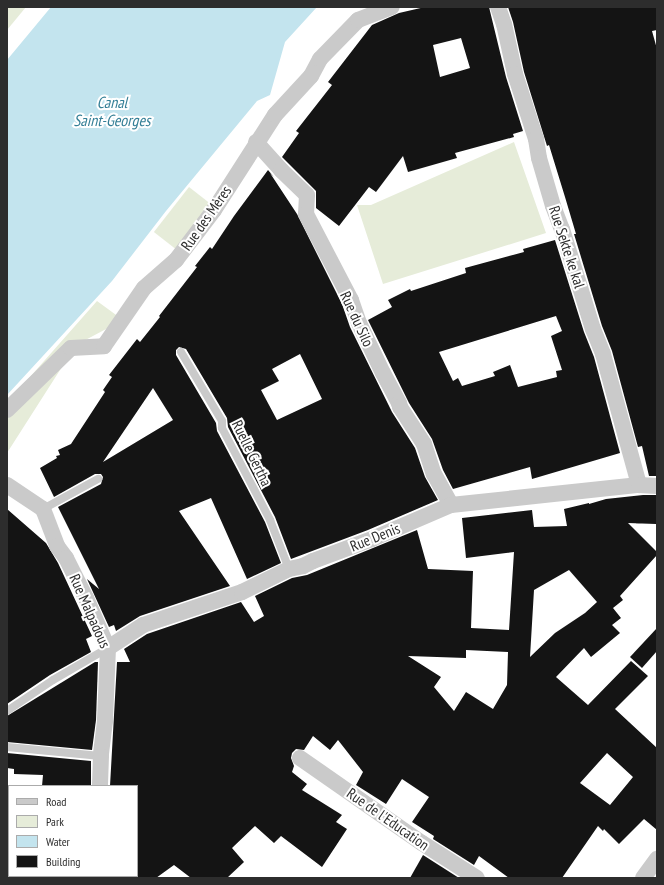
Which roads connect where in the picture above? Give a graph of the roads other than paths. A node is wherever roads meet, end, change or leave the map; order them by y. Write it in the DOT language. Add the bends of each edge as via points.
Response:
graph roads {
  1 [pos="392,7"];
  2 [pos="498,7"];
  3 [pos="256,142"];
  4 [pos="181,352"];
  5 [pos="7,410"];
  6 [pos="98,478"];
  7 [pos="7,485"];
  8 [pos="639,486"];
  9 [pos="657,486"];
  10 [pos="451,505"];
  11 [pos="43,509"];
  12 [pos="289,569"];
  13 [pos="108,648"];
  14 [pos="7,711"];
  15 [pos="7,747"];
  16 [pos="101,756"];
  17 [pos="300,758"];
  18 [pos="100,785"];
  19 [pos="657,858"];
  20 [pos="477,878"];
  21 [pos="644,878"];
  1 -- 3 [label="street, Rue des Mères" via="358,20 320,59 310,76 275,115"];
  2 -- 8 [label="street, Rue Sekte ke kal" via="553,206 603,354"];
  3 -- 5 [label="street, Rue des Mères" via="214,210 176,260 144,288 104,346 71,348"];
  3 -- 10 [label="street, Rue du Silo" via="307,196 306,214 351,300 359,323 400,407 424,444 434,474"];
  4 -- 12 [label="lane, Ruelle Gertha" via="222,421 222,428 270,520"];
  6 -- 11 [label="lane"];
  7 -- 11 [label="street"];
  8 -- 9 [label="street, Rue Denis"];
  8 -- 10 [label="street, Rue Denis"];
  10 -- 12 [label="street, Rue Denis" via="372,539"];
  11 -- 13 [label="street, Rue Malpadous" via="57,546 66,558 86,598"];
  12 -- 13 [label="street, Rue Denis" via="242,592 143,625"];
  13 -- 14 [label="lane"];
  13 -- 16 [label="street, Rue Malpadous" via="106,721"];
  15 -- 16 [label="lane"];
  16 -- 18 [label="street, Rue Malpadous"];
  17 -- 20 [label="street, Rue de l'Education"];
  19 -- 21 [label="street"];
}
